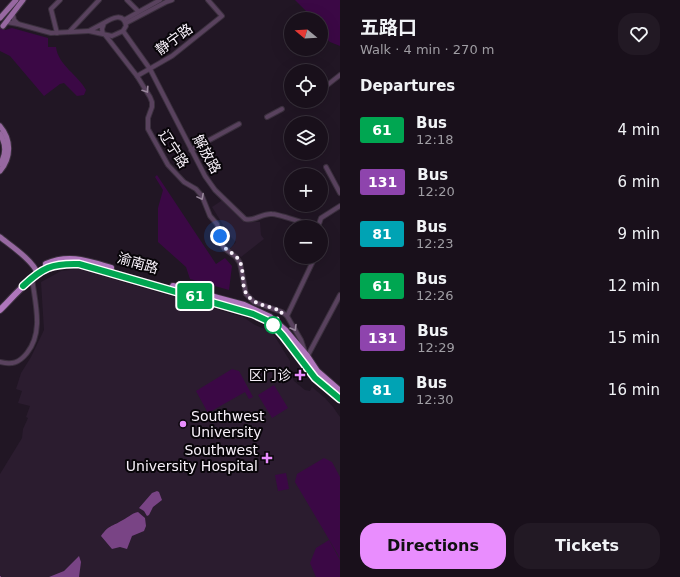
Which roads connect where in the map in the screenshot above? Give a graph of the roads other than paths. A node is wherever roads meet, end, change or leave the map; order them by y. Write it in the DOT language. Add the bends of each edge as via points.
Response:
graph roads {
  1 [pos="15,0"];
  2 [pos="23,0"];
  3 [pos="60,0"];
  4 [pos="99,0"];
  5 [pos="127,0"];
  6 [pos="172,0"];
  7 [pos="208,0"];
  8 [pos="158,1"];
  9 [pos="138,12"];
  10 [pos="13,15"];
  11 [pos="0,18"];
  12 [pos="125,21"];
  13 [pos="5,24"];
  14 [pos="18,24"];
  15 [pos="104,24"];
  16 [pos="89,31"];
  17 [pos="123,31"];
  18 [pos="68,32"];
  19 [pos="57,33"];
  20 [pos="105,35"];
  21 [pos="150,69"];
  22 [pos="137,76"];
  23 [pos="340,76"];
  24 [pos="328,85"];
  25 [pos="282,109"];
  26 [pos="267,117"];
  27 [pos="239,124"];
  28 [pos="0,126"];
  29 [pos="0,134"];
  30 [pos="191,150"];
  31 [pos="0,164"];
  32 [pos="0,171"];
  33 [pos="328,171"];
  34 [pos="340,193"];
  35 [pos="340,206"];
  36 [pos="292,220"];
  37 [pos="320,220"];
  38 [pos="0,237"];
  39 [pos="0,241"];
  40 [pos="313,264"];
  41 [pos="35,273"];
  42 [pos="22,285"];
  43 [pos="340,295"];
  44 [pos="0,306"];
  45 [pos="0,310"];
  46 [pos="287,316"];
  47 [pos="307,356"];
  48 [pos="0,362"];
  49 [pos="304,362"];
  50 [pos="337,388"];
  51 [pos="340,399"];
  1 -- 11 [label="main road"];
  2 -- 10 [label="main road"];
  3 -- 19 [label="street" via="51,10"];
  4 -- 18 [label="street"];
  5 -- 9 [label="street"];
  6 -- 12 [label="street"];
  7 -- 21 [label="street, 静宁路" via="222,16 172,56"];
  8 -- 9 [label="street"];
  9 -- 12 [label="street"];
  10 -- 13 [label="main road"];
  10 -- 14 [label="street"];
  12 -- 15 [label="street" via="117,17"];
  12 -- 17 [label="street"];
  13 -- 14 [label="street"];
  14 -- 19 [label="street"];
  15 -- 16 [label="street"];
  15 -- 20 [label="street" via="102,29"];
  16 -- 18 [label="street"];
  16 -- 20 [label="street"];
  17 -- 20 [label="street" via="112,36"];
  17 -- 21 [label="street, 解放路"];
  18 -- 19 [label="street"];
  20 -- 22 [label="street, 辽宁路"];
  21 -- 22 [label="street, 静宁路"];
  21 -- 30 [label="street, 解放路"];
  22 -- 46 [label="street, 辽宁路, one-way" via="152,102 148,129 168,165 202,196 210,216 217,224 221,243 240,263 246,294 254,302 278,309"];
  23 -- 24 [label="street"];
  25 -- 26 [label="street"];
  27 -- 30 [label="street"];
  28 -- 32 [label="main road" via="5,133 9,149 7,161"];
  29 -- 31 [label="main road" via="5,150"];
  30 -- 36 [label="street, 解放路" via="215,190 245,219 273,214"];
  33 -- 34 [label="street"];
  35 -- 37 [label="street"];
  38 -- 41 [label="main road" via="30,262"];
  39 -- 41 [label="main road" via="26,262"];
  40 -- 46 [label="street"];
  41 -- 42 [label="highway, 渝南路"];
  41 -- 47 [label="highway, 渝南路" via="59,260 80,259 244,305 278,323"];
  41 -- 48 [label="street" via="38,329 35,340 21,360 13,364"];
  41 -- 49 [label="highway, 渝南路" via="59,264 79,264 253,314 274,326"];
  42 -- 44 [label="highway"];
  42 -- 45 [label="highway"];
  43 -- 47 [label="street"];
  46 -- 47 [label="street, one-way"];
  47 -- 49 [label="street"];
  47 -- 50 [label="highway, 渝南路" via="317,371"];
  49 -- 50 [label="highway, 渝南路" via="315,378"];
  50 -- 51 [label="highway, 渝南路"];
}
